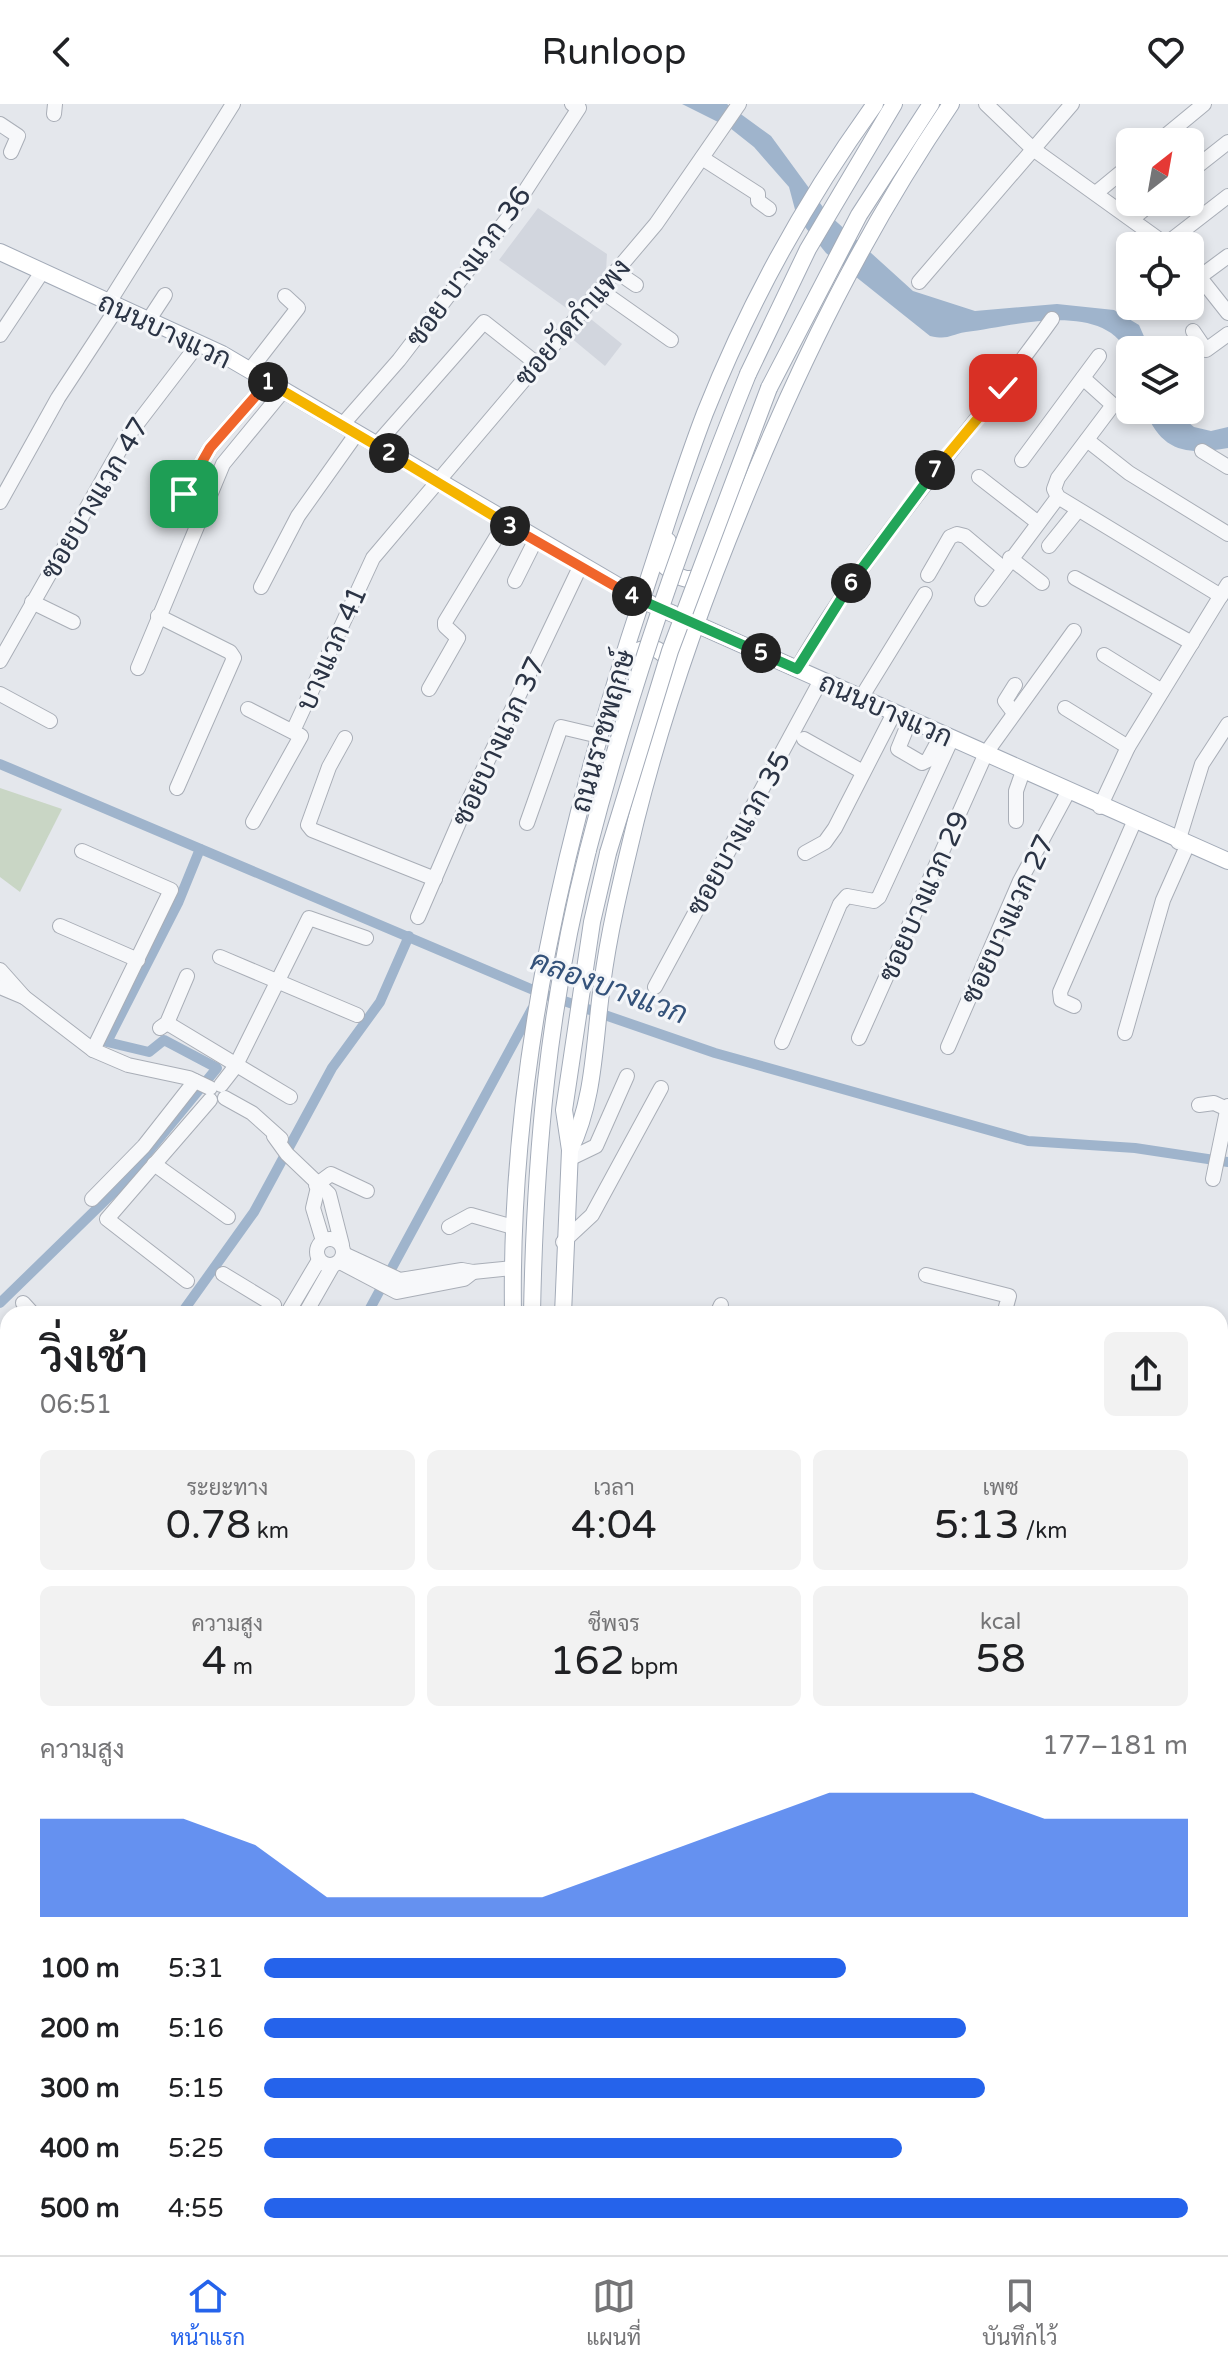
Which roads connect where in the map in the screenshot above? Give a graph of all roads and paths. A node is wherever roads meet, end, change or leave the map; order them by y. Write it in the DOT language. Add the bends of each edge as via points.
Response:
graph roads {
  1 [pos="233,104"];
  2 [pos="572,104"];
  3 [pos="739,104"];
  4 [pos="875,104"];
  5 [pos="894,104"];
  6 [pos="931,104"];
  7 [pos="951,104"];
  8 [pos="986,104"];
  9 [pos="1072,104"];
  10 [pos="1204,104"];
  11 [pos="0,124"];
  12 [pos="1175,128"];
  13 [pos="1228,142"];
  14 [pos="1033,149"];
  15 [pos="11,152"];
  16 [pos="702,158"];
  17 [pos="1204,161"];
  18 [pos="1116,177"];
  19 [pos="1096,193"];
  20 [pos="1228,196"];
  21 [pos="769,209"];
  22 [pos="1136,216"];
  23 [pos="868,217"];
  24 [pos="1132,219"];
  25 [pos="1150,232"];
  26 [pos="1183,232"];
  27 [pos="0,252"];
  28 [pos="1228,256"];
  29 [pos="838,270"];
  30 [pos="42,272"];
  31 [pos="617,272"];
  32 [pos="1204,274"];
  33 [pos="1204,280"];
  34 [pos="919,282"];
  35 [pos="636,285"];
  36 [pos="600,290"];
  37 [pos="165,295"];
  38 [pos="285,296"];
  39 [pos="112,306"];
  40 [pos="1228,313"];
  41 [pos="1052,319"];
  42 [pos="148,321"];
  43 [pos="1193,331"];
  44 [pos="1228,334"];
  45 [pos="0,335"];
  46 [pos="671,340"];
  47 [pos="199,343"];
  48 [pos="1099,356"];
  49 [pos="536,363"];
  50 [pos="250,370"];
  51 [pos="1083,378"];
  52 [pos="268,382"];
  53 [pos="283,391"];
  54 [pos="350,428"];
  55 [pos="1087,440"];
  56 [pos="376,445"];
  57 [pos="1202,451"];
  58 [pos="1022,460"];
  59 [pos="1228,467"];
  60 [pos="979,477"];
  61 [pos="437,482"];
  62 [pos="184,494"];
  63 [pos="1058,497"];
  64 [pos="0,502"];
  65 [pos="674,505"];
  66 [pos="1078,510"];
  67 [pos="1037,522"];
  68 [pos="505,523"];
  69 [pos="732,529"];
  70 [pos="1228,534"];
  71 [pos="535,541"];
  72 [pos="1049,546"];
  73 [pos="1006,563"];
  74 [pos="580,567"];
  75 [pos="928,575"];
  76 [pos="1075,578"];
  77 [pos="515,581"];
  78 [pos="1042,583"];
  79 [pos="261,587"];
  80 [pos="1224,590"];
  81 [pos="925,594"];
  82 [pos="982,599"];
  83 [pos="642,600"];
  84 [pos="32,602"];
  85 [pos="158,616"];
  86 [pos="73,622"];
  87 [pos="694,625"];
  88 [pos="1074,631"];
  89 [pos="1192,643"];
  90 [pos="1104,655"];
  91 [pos="622,660"];
  92 [pos="0,661"];
  93 [pos="138,668"];
  94 [pos="797,669"];
  95 [pos="677,676"];
  96 [pos="821,680"];
  97 [pos="1015,685"];
  98 [pos="429,689"];
  99 [pos="1162,691"];
  100 [pos="0,694"];
  101 [pos="861,698"];
  102 [pos="1065,708"];
  103 [pos="248,709"];
  104 [pos="894,713"];
  105 [pos="1014,713"];
  106 [pos="910,720"];
  107 [pos="50,721"];
  108 [pos="1228,724"];
  109 [pos="293,731"];
  110 [pos="599,736"];
  111 [pos="947,736"];
  112 [pos="345,738"];
  113 [pos="804,739"];
  114 [pos="1128,747"];
  115 [pos="986,753"];
  116 [pos="1023,771"];
  117 [pos="863,772"];
  118 [pos="177,788"];
  119 [pos="1068,792"];
  120 [pos="1100,807"];
  121 [pos="1016,821"];
  122 [pos="253,822"];
  123 [pos="1134,822"];
  124 [pos="527,823"];
  125 [pos="1183,844"];
  126 [pos="82,851"];
  127 [pos="805,853"];
  128 [pos="1228,861"];
  129 [pos="435,879"];
  130 [pos="418,917"];
  131 [pos="60,926"];
  132 [pos="366,938"];
  133 [pos="220,957"];
  134 [pos="138,960"];
  135 [pos="0,970"];
  136 [pos="187,976"];
  137 [pos="276,981"];
  138 [pos="0,987"];
  139 [pos="655,987"];
  140 [pos="24,997"];
  141 [pos="1074,1006"];
  142 [pos="357,1015"];
  143 [pos="1125,1033"];
  144 [pos="859,1038"];
  145 [pos="782,1042"];
  146 [pos="948,1047"];
  147 [pos="93,1050"];
  148 [pos="235,1067"];
  149 [pos="627,1076"];
  150 [pos="195,1081"];
  151 [pos="661,1088"];
  152 [pos="217,1092"];
  153 [pos="290,1097"];
  154 [pos="1199,1105"];
  155 [pos="1228,1108"];
  156 [pos="569,1155"];
  157 [pos="154,1164"];
  158 [pos="1213,1179"];
  159 [pos="317,1186"];
  160 [pos="367,1191"];
  161 [pos="92,1199"];
  162 [pos="228,1217"];
  163 [pos="449,1227"];
  164 [pos="513,1227"];
  165 [pos="563,1242"];
  166 [pos="336,1257"];
  167 [pos="513,1268"];
  168 [pos="223,1274"];
  169 [pos="926,1275"];
  170 [pos="187,1281"];
  171 [pos="273,1306"];
  172 [pos="294,1306"];
  173 [pos="309,1306"];
  174 [pos="513,1306"];
  175 [pos="532,1306"];
  176 [pos="563,1306"];
  177 [pos="1006,1306"];
  1 -- 39 [label="street"];
  2 -- 54 [label="street, ซอย บางแวก 36" via="579,108 512,213"];
  3 -- 16 [label="street, ซอยวัดกำแพง"];
  4 -- 65 [label="main road, ถนนราชพฤกษ์" via="792,236 730,355"];
  5 -- 175 [label="main road, ถนนราชพฤกษ์, bridge" via="808,249 748,374 694,506 616,741 548,1045"];
  6 -- 23 [label="main road, ถนนราชพฤกษ์"];
  7 -- 23 [label="main road, ถนนราชพฤกษ์"];
  8 -- 14 [label="street"];
  9 -- 14 [label="street"];
  10 -- 12 [label="street"];
  11 -- 15 [label="street" via="18,136"];
  13 -- 17 [label="street"];
  14 -- 19 [label="street"];
  14 -- 34 [label="street"];
  16 -- 21 [label="street" via="758,194 758,201"];
  16 -- 31 [label="street, ซอยวัดกำแพง"];
  18 -- 19 [label="street"];
  19 -- 24 [label="street"];
  20 -- 26 [label="street"];
  22 -- 24 [label="street"];
  23 -- 29 [label="main road, ถนนราชพฤกษ์"];
  24 -- 25 [label="street"];
  27 -- 30 [label="main road, ถนนบางแวก"];
  28 -- 32 [label="street"];
  29 -- 69 [label="main road, ถนนราชพฤกษ์"];
  29 -- 156 [label="main road, ถนนราชพฤกษ์, bridge" via="769,388 717,517 608,853 571,1046 564,1110"];
  30 -- 39 [label="main road, ถนนบางแวก"];
  30 -- 45 [label="street"];
  31 -- 35 [label="street"];
  31 -- 36 [label="street, ซอยวัดกำแพง"];
  33 -- 40 [label="street"];
  36 -- 46 [label="street"];
  36 -- 49 [label="street, ซอยวัดกำแพง"];
  37 -- 42 [label="street"];
  38 -- 50 [label="street" via="298,308"];
  39 -- 42 [label="main road, ถนนบางแวก"];
  39 -- 64 [label="street"];
  41 -- 94 [label="street" via="916,493"];
  42 -- 47 [label="main road, ถนนบางแวก"];
  43 -- 44 [label="street" via="1206,350"];
  47 -- 50 [label="main road, ถนนบางแวก"];
  47 -- 84 [label="street, ซอยบางแวก 47" via="127,437"];
  48 -- 51 [label="street"];
  49 -- 56 [label="street" via="484,322"];
  49 -- 61 [label="street, ซอยวัดกำแพง"];
  50 -- 52 [label="main road, ถนนบางแวก"];
  51 -- 55 [label="street" via="1113,405"];
  51 -- 58 [label="street"];
  52 -- 53 [label="main road, ถนนบางแวก"];
  52 -- 62 [label="street" via="210,448"];
  53 -- 54 [label="main road, ถนนบางแวก"];
  53 -- 85 [label="street" via="223,464"];
  54 -- 56 [label="main road, ถนนบางแวก"];
  54 -- 79 [label="street"];
  55 -- 63 [label="street" via="1055,484"];
  55 -- 70 [label="street" via="1129,473"];
  56 -- 61 [label="main road, ถนนบางแวก"];
  57 -- 59 [label="street"];
  60 -- 67 [label="street"];
  61 -- 68 [label="main road, ถนนบางแวก"];
  61 -- 109 [label="street, บางแวก 41" via="367,568"];
  63 -- 66 [label="street"];
  63 -- 67 [label="street"];
  65 -- 69 [label="main road" via="665,561 677,576 698,579"];
  65 -- 83 [label="main road, ถนนราชพฤกษ์"];
  66 -- 72 [label="street"];
  66 -- 80 [label="street"];
  67 -- 73 [label="street"];
  68 -- 71 [label="main road, ถนนบางแวก"];
  68 -- 98 [label="street" via="445,622 458,638"];
  69 -- 87 [label="main road, ถนนราชพฤกษ์"];
  71 -- 74 [label="main road, ถนนบางแวก"];
  71 -- 77 [label="street"];
  73 -- 75 [label="street" via="957,534"];
  73 -- 78 [label="street"];
  73 -- 82 [label="street"];
  74 -- 83 [label="main road, ถนนบางแวก"];
  74 -- 129 [label="street, ซอยบางแวก 37"];
  76 -- 89 [label="street"];
  80 -- 89 [label="street"];
  81 -- 101 [label="street"];
  83 -- 87 [label="main road, ถนนบางแวก"];
  83 -- 91 [label="main road, ถนนราชพฤกษ์"];
  84 -- 86 [label="street"];
  84 -- 92 [label="street, ซอยบางแวก 47"];
  85 -- 93 [label="street"];
  85 -- 118 [label="street" via="234,658"];
  87 -- 94 [label="main road, ถนนบางแวก"];
  87 -- 95 [label="main road, ถนนราชพฤกษ์"];
  88 -- 105 [label="street, ซอยบางแวก 29"];
  89 -- 99 [label="street"];
  90 -- 99 [label="street"];
  91 -- 95 [label="main road" via="643,647 653,649 668,657"];
  91 -- 110 [label="main road, ถนนราชพฤกษ์"];
  94 -- 96 [label="main road, ถนนบางแวก"];
  95 -- 156 [label="main road, ถนนราชพฤกษ์" via="637,818 602,984 584,1116"];
  96 -- 101 [label="main road, ถนนบางแวก"];
  96 -- 139 [label="street, ซอยบางแวก 35"];
  97 -- 105 [label="street" via="1005,701"];
  99 -- 114 [label="street"];
  100 -- 107 [label="street"];
  101 -- 104 [label="main road, ถนนบางแวก"];
  102 -- 114 [label="street"];
  103 -- 109 [label="street"];
  104 -- 106 [label="main road, ถนนบางแวก"];
  104 -- 117 [label="street"];
  105 -- 115 [label="street, ซอยบางแวก 29"];
  106 -- 111 [label="main road, ถนนบางแวก"];
  106 -- 111 [label="street" via="898,749 922,763"];
  108 -- 125 [label="street" via="1202,764"];
  109 -- 122 [label="street, บางแวก 41" via="301,736"];
  110 -- 124 [label="street" via="561,727"];
  110 -- 164 [label="main road, ถนนราชพฤกษ์" via="541,978 521,1108"];
  111 -- 115 [label="main road, ถนนบางแวก"];
  111 -- 145 [label="street" via="879,897 874,901 847,896 840,904"];
  112 -- 129 [label="street" via="308,825"];
  113 -- 117 [label="street"];
  114 -- 120 [label="street"];
  115 -- 116 [label="main road, ถนนบางแวก"];
  115 -- 144 [label="street, ซอยบางแวก 29"];
  116 -- 119 [label="main road, ถนนบางแวก"];
  116 -- 121 [label="street" via="1016,791"];
  117 -- 127 [label="street" via="830,837"];
  119 -- 120 [label="main road, ถนนบางแวก"];
  119 -- 146 [label="street, ซอยบางแวก 27" via="1020,881"];
  120 -- 123 [label="main road, ถนนบางแวก"];
  123 -- 125 [label="main road, ถนนบางแวก"];
  123 -- 141 [label="street" via="1060,992 1061,1000"];
  125 -- 128 [label="main road, ถนนบางแวก"];
  125 -- 143 [label="street"];
  126 -- 134 [label="street" via="171,890"];
  129 -- 130 [label="street, ซอยบางแวก 37"];
  131 -- 134 [label="street"];
  132 -- 137 [label="street" via="309,918"];
  133 -- 137 [label="street"];
  134 -- 147 [label="street"];
  135 -- 140 [label="street"];
  136 -- 148 [label="street" via="163,1026"];
  137 -- 142 [label="street"];
  137 -- 148 [label="street"];
  138 -- 140 [label="street"];
  140 -- 147 [label="street"];
  147 -- 150 [label="street" via="128,1065"];
  148 -- 152 [label="street"];
  148 -- 153 [label="street"];
  149 -- 156 [label="street" via="594,1148"];
  150 -- 152 [label="street"];
  150 -- 161 [label="street" via="144,1146"];
  151 -- 165 [label="street" via="592,1215"];
  152 -- 157 [label="street"];
  152 -- 159 [label="street" via="252,1113"];
  154 -- 155 [label="street"];
  155 -- 158 [label="street"];
  156 -- 165 [label="main road, ถนนราชพฤกษ์"];
  157 -- 162 [label="street"];
  157 -- 170 [label="street" via="107,1219"];
  159 -- 160 [label="street" via="331,1174"];
  159 -- 166 [label="street" via="329,1194"];
  159 -- 166 [label="street" via="313,1208 323,1241 318,1248"];
  163 -- 164 [label="street" via="471,1215"];
  164 -- 167 [label="main road, ถนนราชพฤกษ์"];
  165 -- 176 [label="main road, ถนนราชพฤกษ์"];
  166 -- 167 [label="street" via="398,1286 462,1270"];
  166 -- 172 [label="street"];
  166 -- 173 [label="street"];
  167 -- 174 [label="main road, ถนนราชพฤกษ์"];
  168 -- 171 [label="street"];
  169 -- 177 [label="street" via="1009,1296"];
}
